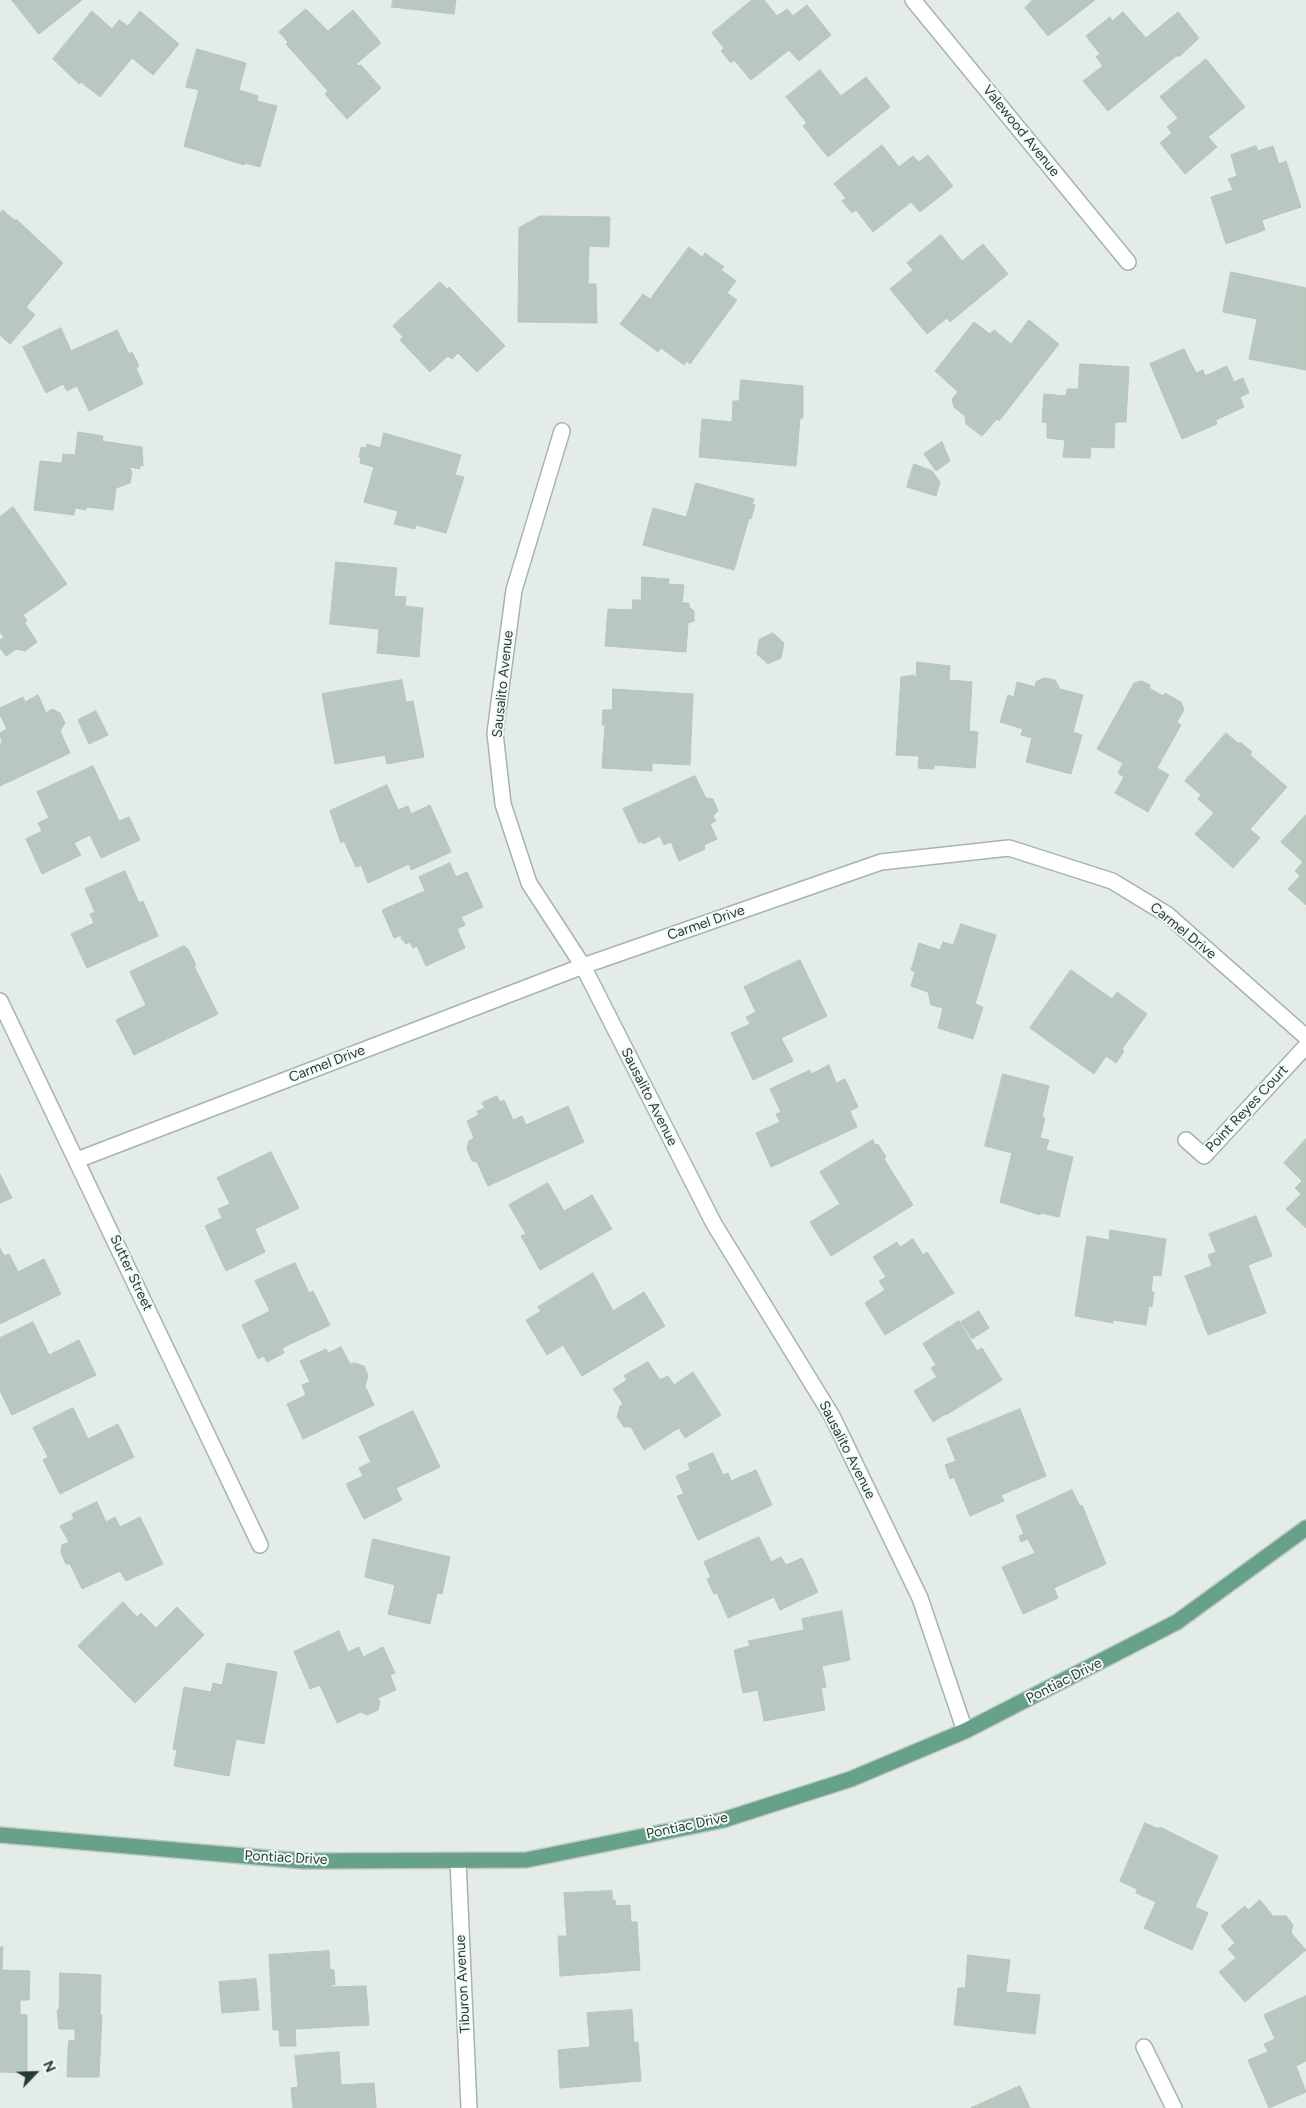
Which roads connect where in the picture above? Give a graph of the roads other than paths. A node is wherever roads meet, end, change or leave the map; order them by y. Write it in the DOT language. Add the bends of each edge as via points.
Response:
graph roads {
  1 [pos="913,0"];
  2 [pos="1128,262"];
  3 [pos="562,431"];
  4 [pos="583,966"];
  5 [pos="0,1001"];
  6 [pos="1306,1037"];
  7 [pos="1306,1046"];
  8 [pos="1186,1140"];
  9 [pos="77,1160"];
  10 [pos="1306,1528"];
  11 [pos="260,1545"];
  12 [pos="965,1732"];
  13 [pos="0,1836"];
  14 [pos="458,1861"];
  15 [pos="1144,2047"];
  16 [pos="469,2108"];
  17 [pos="1174,2108"];
  1 -- 2 [label="street, Valewood Avenue"];
  3 -- 4 [label="street, Sausalito Avenue" via="514,590 495,733 503,804 529,884"];
  4 -- 6 [label="street, Carmel Drive" via="881,862 1009,848 1112,880 1168,915"];
  4 -- 9 [label="street, Carmel Drive"];
  4 -- 12 [label="street, Sausalito Avenue" via="714,1224 832,1416 920,1598"];
  5 -- 9 [label="street, Sutter Street"];
  7 -- 8 [label="street, Point Reyes Court" via="1204,1156"];
  9 -- 11 [label="street, Sutter Street"];
  10 -- 12 [label="main road, Pontiac Drive" via="1177,1622"];
  12 -- 14 [label="main road, Pontiac Drive" via="850,1779 723,1820 526,1860"];
  13 -- 14 [label="main road, Pontiac Drive" via="303,1861"];
  14 -- 16 [label="street, Tiburon Avenue"];
  15 -- 17 [label="street"];
}
